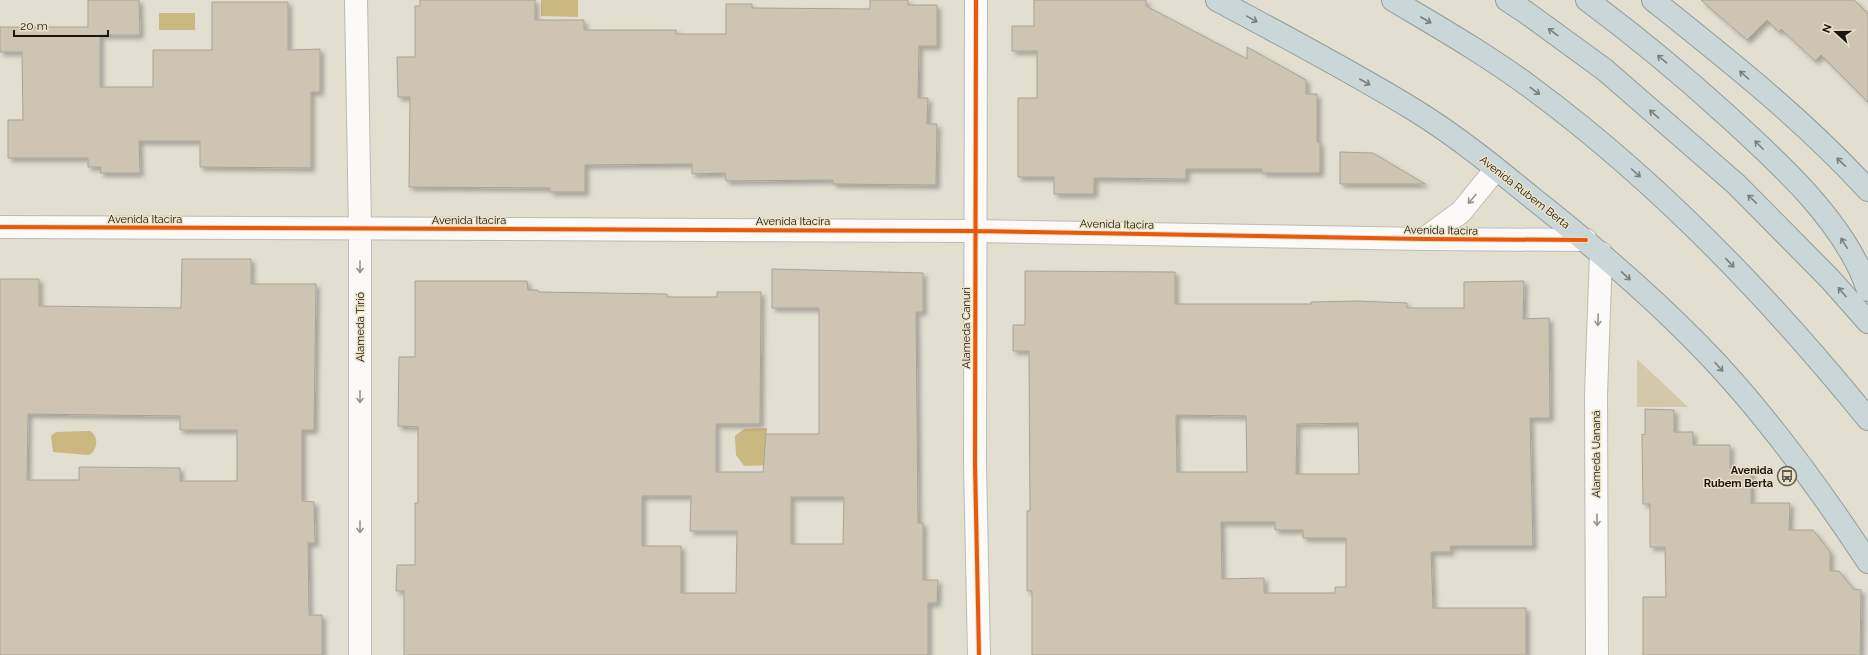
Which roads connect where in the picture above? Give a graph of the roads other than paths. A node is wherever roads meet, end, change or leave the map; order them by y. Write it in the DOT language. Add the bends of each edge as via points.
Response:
graph roads {
  1 [pos="356,0"];
  2 [pos="976,0"];
  3 [pos="1217,0"];
  4 [pos="1393,0"];
  5 [pos="1507,0"];
  6 [pos="1587,0"];
  7 [pos="1653,0"];
  8 [pos="1496,169"];
  9 [pos="1868,190"];
  10 [pos="0,227"];
  11 [pos="360,228"];
  12 [pos="975,230"];
  13 [pos="1424,239"];
  14 [pos="1594,247"];
  15 [pos="1868,290"];
  16 [pos="1868,322"];
  17 [pos="1868,419"];
  18 [pos="1868,562"];
  19 [pos="360,655"];
  20 [pos="979,655"];
  21 [pos="1597,655"];
  1 -- 11 [label="street, Alameda Tirió"];
  2 -- 12 [label="street, Alameda Canuri"];
  3 -- 8 [label="highway, Avenida Rubem Berta, one-way" via="1417,112"];
  4 -- 17 [label="highway, one-way" via="1533,89 1611,151 1726,258 1809,349"];
  16 -- 5 [label="highway, one-way" via="1830,278 1736,184 1605,70"];
  15 -- 6 [label="highway, one-way" via="1856,262 1829,219 1786,172 1702,93 1624,27"];
  9 -- 7 [label="highway, one-way" via="1785,109"];
  8 -- 13 [label="street, Avenida Itacira, one-way" via="1461,212"];
  8 -- 14 [label="highway, Avenida Rubem Berta"];
  10 -- 11 [label="street, Avenida Itacira"];
  11 -- 12 [label="street, Avenida Itacira"];
  11 -- 19 [label="street, Alameda Tirió, one-way"];
  12 -- 13 [label="street, Avenida Itacira"];
  12 -- 20 [label="street, Alameda Canuri" via="975,456"];
  13 -- 14 [label="street, Avenida Itacira"];
  14 -- 18 [label="highway, Avenida Rubem Berta, one-way" via="1699,345 1750,402 1792,455"];
  14 -- 21 [label="street, Alameda Uananá, one-way"];
}
